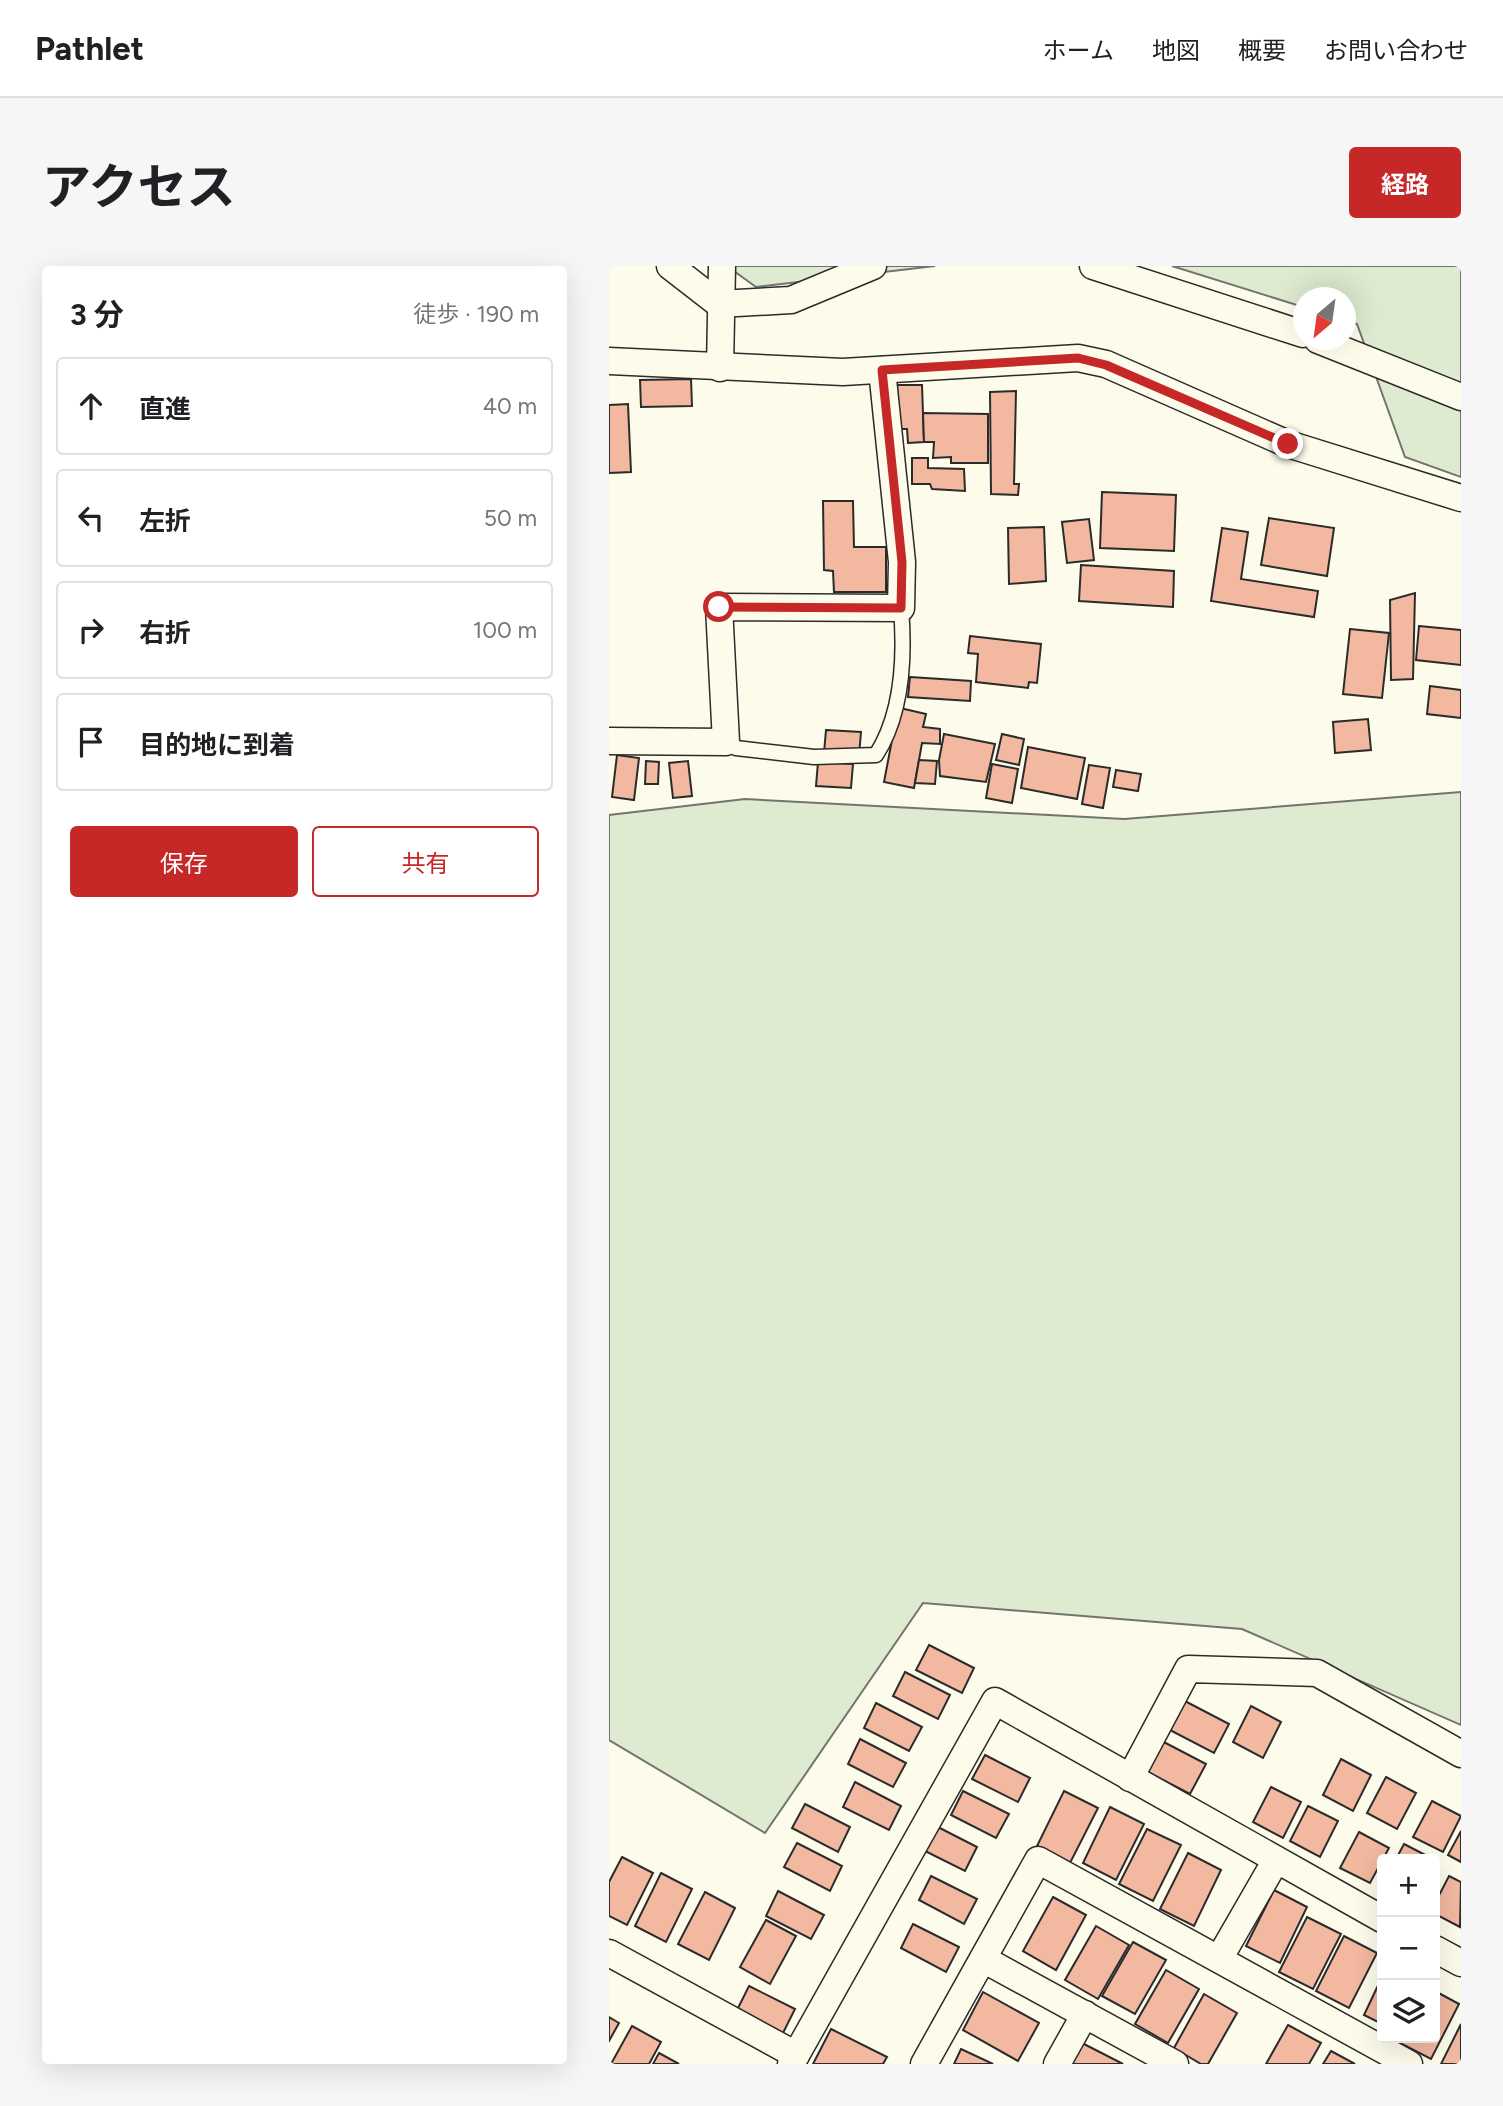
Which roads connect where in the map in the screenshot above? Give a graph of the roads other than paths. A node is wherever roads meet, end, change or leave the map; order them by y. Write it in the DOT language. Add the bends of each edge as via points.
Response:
graph roads {
  1 [pos="670,266"];
  2 [pos="722,266"];
  3 [pos="873,266"];
  4 [pos="1093,266"];
  5 [pos="719,304"];
  6 [pos="1293,330"];
  7 [pos="1343,350"];
  8 [pos="609,361"];
  9 [pos="720,368"];
  10 [pos="882,370"];
  11 [pos="1461,397"];
  12 [pos="1461,498"];
  13 [pos="901,608"];
  14 [pos="609,741"];
  15 [pos="726,742"];
  16 [pos="1461,1754"];
  17 [pos="1129,1778"];
  18 [pos="1276,1860"];
  19 [pos="1378,1917"];
  20 [pos="1440,1951"];
  21 [pos="609,1953"];
  22 [pos="983,1959"];
  23 [pos="1219,1959"];
  24 [pos="1461,1963"];
  25 [pos="1085,2014"];
  26 [pos="794,2060"];
  27 [pos="924,2064"];
  28 [pos="1058,2064"];
  29 [pos="1175,2064"];
  30 [pos="1409,2064"];
  1 -- 5 [label="street"];
  2 -- 5 [label="street"];
  3 -- 5 [label="street" via="790,300"];
  4 -- 6 [label="street"];
  5 -- 9 [label="street"];
  7 -- 11 [label="street"];
  8 -- 9 [label="street"];
  9 -- 10 [label="street"];
  10 -- 12 [label="street" via="1078,358 1106,365 1288,444"];
  10 -- 13 [label="street" via="902,562"];
  13 -- 15 [label="lane" via="897,706 890,732 876,754 814,757 736,748"];
  13 -- 15 [label="street" via="719,607"];
  14 -- 15 [label="street"];
  16 -- 17 [label="street" via="1317,1674 1188,1669"];
  17 -- 18 [label="street"];
  17 -- 26 [label="street" via="995,1701"];
  18 -- 19 [label="street"];
  18 -- 23 [label="street"];
  20 -- 24 [label="street"];
  21 -- 26 [label="street"];
  22 -- 23 [label="street" via="1038,1860"];
  22 -- 25 [label="street"];
  22 -- 27 [label="street"];
  23 -- 30 [label="street"];
  25 -- 28 [label="street"];
  25 -- 29 [label="street"];
}
